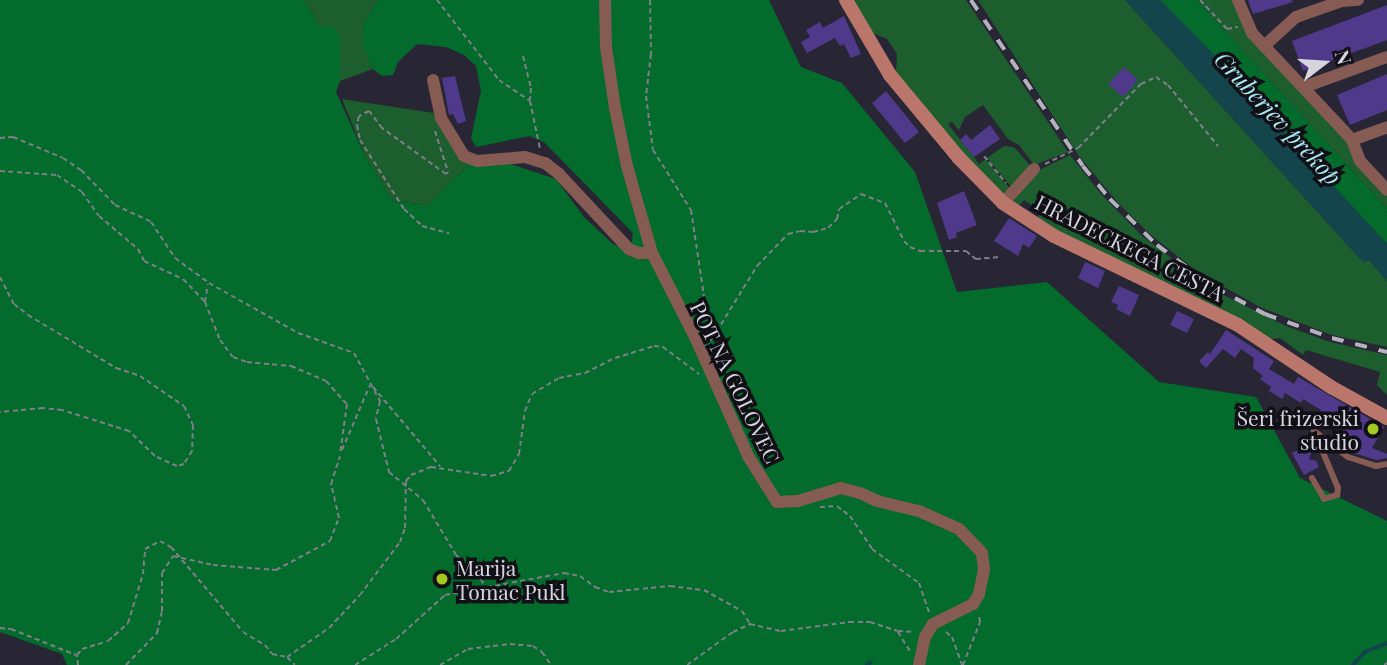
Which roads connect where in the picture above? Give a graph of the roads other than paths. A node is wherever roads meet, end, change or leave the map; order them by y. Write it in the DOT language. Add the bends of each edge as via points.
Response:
graph roads {
  1 [pos="605,0"];
  2 [pos="846,0"];
  3 [pos="1238,0"];
  4 [pos="1358,0"];
  5 [pos="1264,46"];
  6 [pos="1387,57"];
  7 [pos="433,80"];
  8 [pos="1304,87"];
  9 [pos="1387,127"];
  10 [pos="1352,140"];
  11 [pos="1034,169"];
  12 [pos="1387,190"];
  13 [pos="1008,198"];
  14 [pos="652,253"];
  15 [pos="1387,418"];
  16 [pos="1387,464"];
  17 [pos="1312,478"];
  18 [pos="916,661"];
  1 -- 14 [label="street, POT NA GOLOVEC" via="615,107"];
  2 -- 13 [label="street, HRADECKEGA CESTA" via="890,75 964,163"];
  3 -- 5 [label="street" via="1247,25"];
  4 -- 5 [label="street" via="1300,15"];
  5 -- 8 [label="street"];
  6 -- 8 [label="street"];
  7 -- 14 [label="street" via="440,118 464,156 477,161 525,157 545,163 629,249"];
  8 -- 10 [label="street"];
  9 -- 10 [label="street"];
  10 -- 12 [label="street" via="1360,161"];
  11 -- 13 [label="street"];
  13 -- 15 [label="street, HRADECKEGA CESTA" via="1054,236 1238,325 1321,381"];
  14 -- 18 [label="street, POT NA GOLOVEC" via="748,456 776,502 798,501 841,488 919,511 959,529 978,546 984,579 973,604 937,620"];
  16 -- 17 [label="lane" via="1376,466 1348,457 1314,430 1337,495 1324,499"];
}
